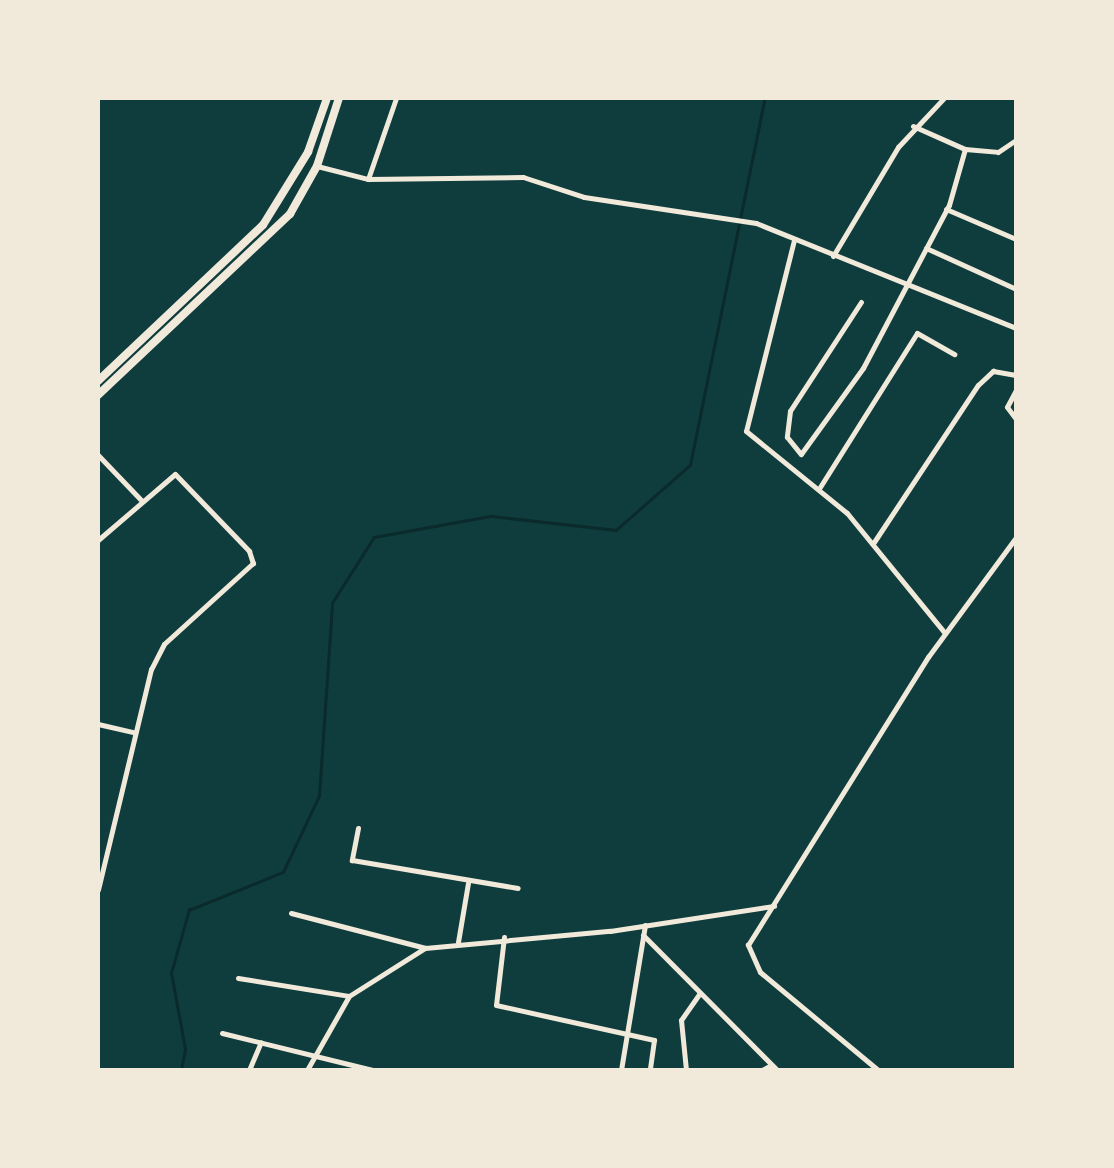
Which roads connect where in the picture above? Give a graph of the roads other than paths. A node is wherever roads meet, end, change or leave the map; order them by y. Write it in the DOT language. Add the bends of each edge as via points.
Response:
graph roads {
  1 [pos="327,98"];
  2 [pos="338,98"];
  3 [pos="396,98"];
  4 [pos="944,98"];
  5 [pos="913,126"];
  6 [pos="1016,140"];
  7 [pos="966,149"];
  8 [pos="308,152"];
  9 [pos="318,162"];
  10 [pos="296,175"];
  11 [pos="368,179"];
  12 [pos="309,183"];
  13 [pos="946,209"];
  14 [pos="263,225"];
  15 [pos="273,234"];
  16 [pos="1016,239"];
  17 [pos="794,240"];
  18 [pos="926,248"];
  19 [pos="833,256"];
  20 [pos="903,284"];
  21 [pos="1016,289"];
  22 [pos="861,302"];
  23 [pos="1016,328"];
  24 [pos="954,354"];
  25 [pos="1016,375"];
  26 [pos="98,381"];
  27 [pos="1016,390"];
  28 [pos="98,395"];
  29 [pos="1016,420"];
  30 [pos="98,455"];
  31 [pos="820,488"];
  32 [pos="141,500"];
  33 [pos="1016,536"];
  34 [pos="98,540"];
  35 [pos="874,542"];
  36 [pos="945,633"];
  37 [pos="98,724"];
  38 [pos="133,732"];
  39 [pos="358,828"];
  40 [pos="468,883"];
  41 [pos="518,888"];
  42 [pos="98,890"];
  43 [pos="774,906"];
  44 [pos="291,913"];
  45 [pos="644,925"];
  46 [pos="643,935"];
  47 [pos="504,937"];
  48 [pos="458,942"];
  49 [pos="425,948"];
  50 [pos="238,978"];
  51 [pos="699,994"];
  52 [pos="349,996"];
  53 [pos="222,1034"];
  54 [pos="628,1036"];
  55 [pos="261,1042"];
  56 [pos="315,1054"];
  57 [pos="347,1068"];
  58 [pos="765,1069"];
  59 [pos="248,1070"];
  60 [pos="307,1070"];
  61 [pos="373,1070"];
  62 [pos="621,1070"];
  63 [pos="650,1070"];
  64 [pos="686,1070"];
  65 [pos="777,1070"];
  66 [pos="878,1070"];
  1 -- 8 [label="main road"];
  2 -- 9 [label="main road"];
  3 -- 11 [label="street"];
  4 -- 5 [label="street"];
  5 -- 7 [label="street"];
  5 -- 19 [label="street"];
  6 -- 7 [label="street" via="998,152"];
  7 -- 13 [label="street"];
  8 -- 9 [label="main road"];
  8 -- 10 [label="main road"];
  9 -- 11 [label="street"];
  9 -- 12 [label="main road"];
  10 -- 12 [label="main road"];
  10 -- 14 [label="main road"];
  11 -- 17 [label="street" via="523,177 584,197 756,223"];
  12 -- 15 [label="main road"];
  13 -- 16 [label="street"];
  13 -- 18 [label="street"];
  14 -- 15 [label="main road"];
  14 -- 26 [label="main road"];
  15 -- 28 [label="main road"];
  17 -- 19 [label="street"];
  17 -- 31 [label="street" via="746,430 782,465"];
  18 -- 20 [label="street"];
  18 -- 21 [label="street"];
  19 -- 20 [label="street"];
  20 -- 22 [label="street" via="863,368 801,454 787,437 790,410"];
  20 -- 23 [label="street"];
  24 -- 31 [label="street" via="916,333"];
  25 -- 35 [label="street" via="992,371 978,385"];
  27 -- 29 [label="street" via="1007,407"];
  30 -- 32 [label="street"];
  31 -- 35 [label="street"];
  32 -- 34 [label="street"];
  32 -- 38 [label="street" via="175,474 249,551 252,563 164,644"];
  33 -- 36 [label="street"];
  35 -- 36 [label="street"];
  36 -- 43 [label="street"];
  37 -- 38 [label="street"];
  38 -- 42 [label="street"];
  39 -- 40 [label="street" via="352,860"];
  40 -- 41 [label="street"];
  40 -- 48 [label="street"];
  43 -- 45 [label="street"];
  43 -- 66 [label="street" via="748,945 760,972"];
  44 -- 49 [label="street"];
  45 -- 46 [label="street"];
  45 -- 47 [label="street"];
  46 -- 51 [label="street"];
  46 -- 54 [label="street"];
  47 -- 48 [label="street"];
  47 -- 54 [label="street" via="496,1005"];
  48 -- 49 [label="street"];
  49 -- 52 [label="street"];
  50 -- 52 [label="street"];
  51 -- 58 [label="street"];
  51 -- 64 [label="street" via="681,1020"];
  52 -- 56 [label="street"];
  53 -- 55 [label="street"];
  54 -- 62 [label="street"];
  54 -- 63 [label="street" via="656,1042"];
  55 -- 56 [label="street"];
  55 -- 59 [label="street"];
  56 -- 57 [label="street"];
  56 -- 60 [label="street"];
  57 -- 61 [label="street"];
  58 -- 65 [label="street"];
}
